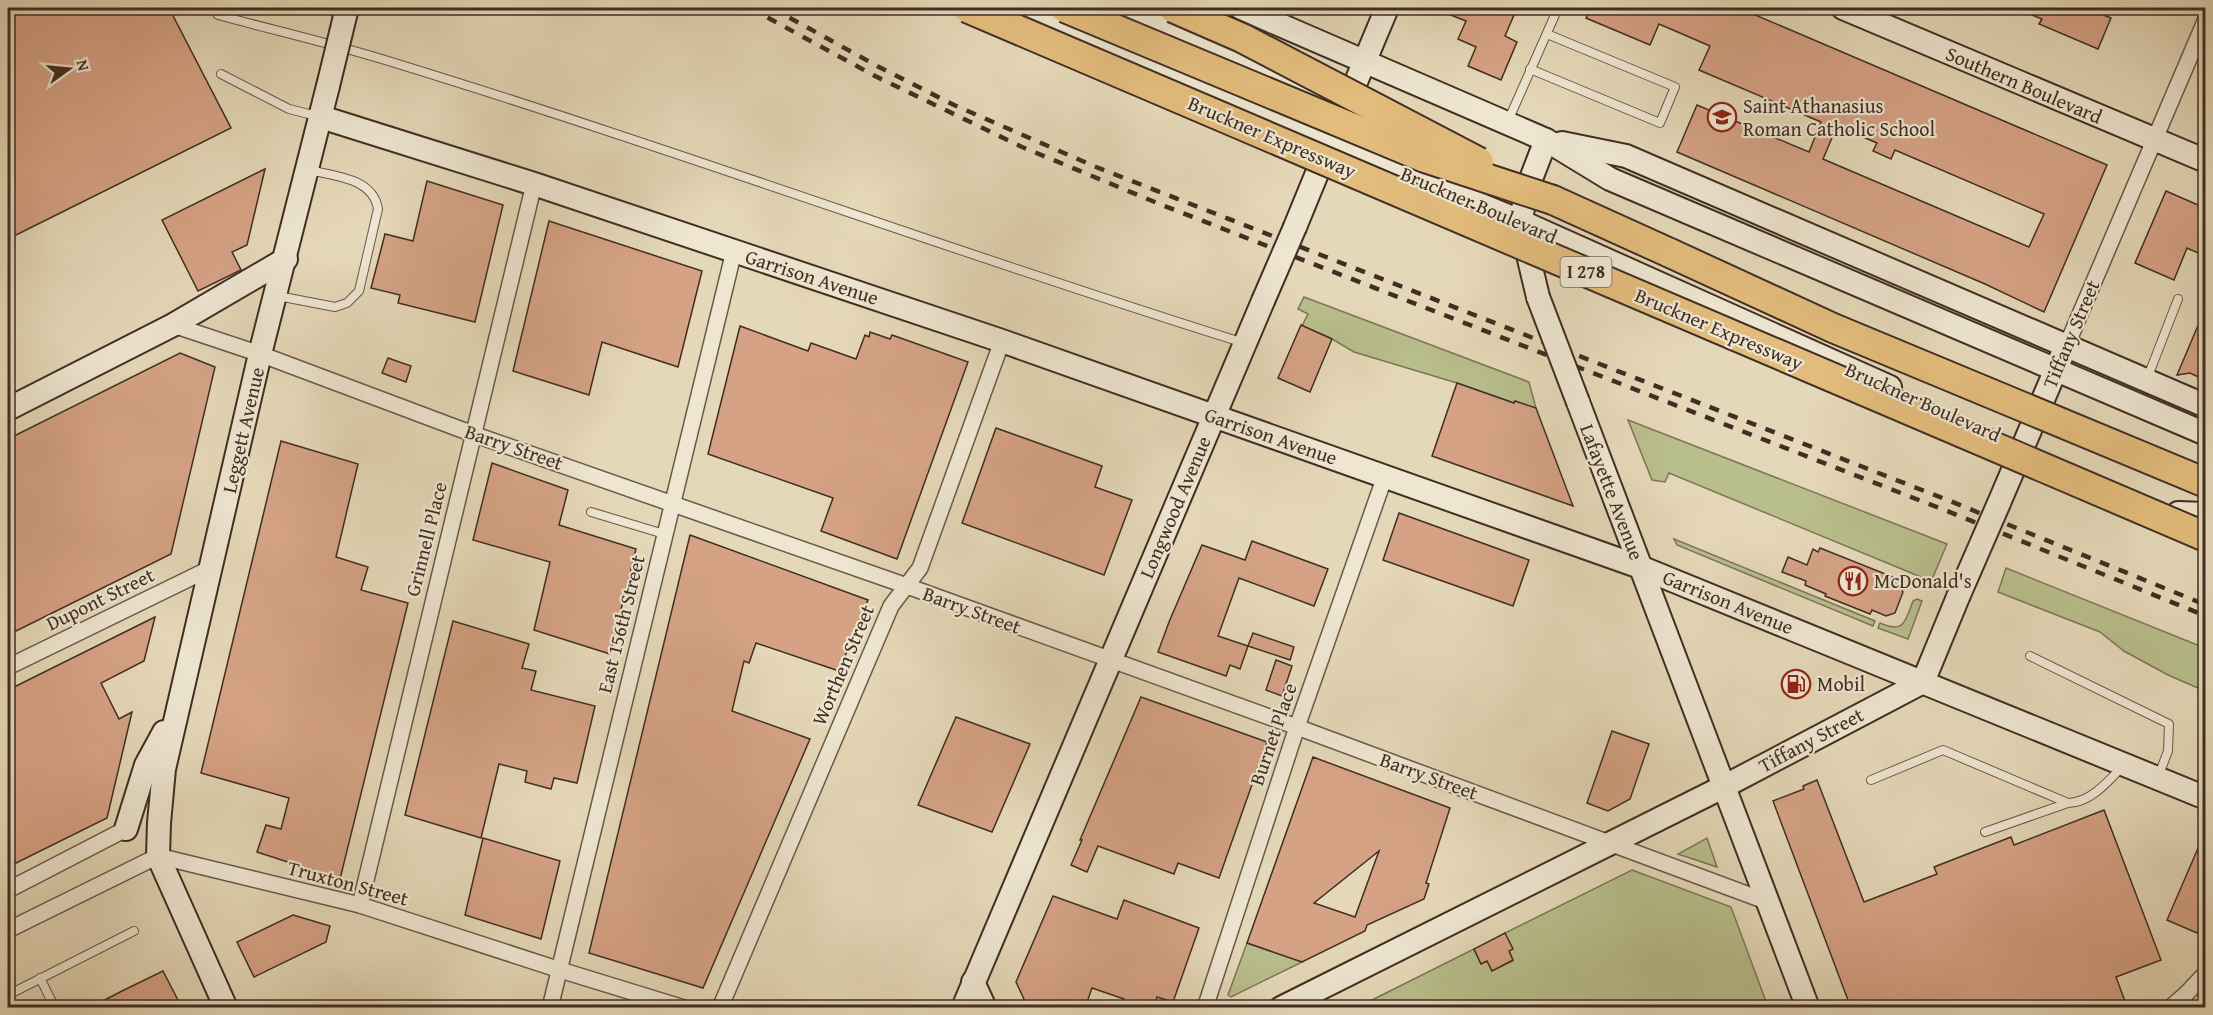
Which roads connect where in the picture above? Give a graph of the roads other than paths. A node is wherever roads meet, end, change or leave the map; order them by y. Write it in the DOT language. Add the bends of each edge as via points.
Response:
graph roads {
  1 [pos="212,8"];
  2 [pos="347,8"];
  3 [pos="967,8"];
  4 [pos="1012,8"];
  5 [pos="1065,8"];
  6 [pos="1124,8"];
  7 [pos="1173,8"];
  8 [pos="1241,8"];
  9 [pos="1387,8"];
  10 [pos="1558,8"];
  11 [pos="1843,8"];
  12 [pos="2205,19"];
  13 [pos="1547,34"];
  14 [pos="1365,60"];
  15 [pos="1530,69"];
  16 [pos="220,74"];
  17 [pos="1345,109"];
  18 [pos="321,117"];
  19 [pos="1507,123"];
  20 [pos="1546,140"];
  21 [pos="2154,140"];
  22 [pos="1330,143"];
  23 [pos="2205,161"];
  24 [pos="308,170"];
  25 [pos="534,184"];
  26 [pos="1529,184"];
  27 [pos="1553,200"];
  28 [pos="1520,220"];
  29 [pos="734,251"];
  30 [pos="286,259"];
  31 [pos="276,296"];
  32 [pos="2178,299"];
  33 [pos="173,325"];
  34 [pos="1002,341"];
  35 [pos="1245,343"];
  36 [pos="2066,346"];
  37 [pos="260,354"];
  38 [pos="2056,369"];
  39 [pos="2146,381"];
  40 [pos="2042,402"];
  41 [pos="2205,406"];
  42 [pos="8,409"];
  43 [pos="1214,416"];
  44 [pos="473,434"];
  45 [pos="2205,434"];
  46 [pos="2023,447"];
  47 [pos="1385,476"];
  48 [pos="2205,481"];
  49 [pos="672,503"];
  50 [pos="591,512"];
  51 [pos="2178,513"];
  52 [pos="2205,514"];
  53 [pos="2205,524"];
  54 [pos="664,534"];
  55 [pos="2205,537"];
  56 [pos="1640,567"];
  57 [pos="211,568"];
  58 [pos="907,586"];
  59 [pos="2030,656"];
  60 [pos="1110,660"];
  61 [pos="8,667"];
  62 [pos="1923,681"];
  63 [pos="176,710"];
  64 [pos="1298,727"];
  65 [pos="2125,765"];
  66 [pos="2157,778"];
  67 [pos="1871,780"];
  68 [pos="1725,786"];
  69 [pos="2205,798"];
  70 [pos="2068,803"];
  71 [pos="126,829"];
  72 [pos="1985,832"];
  73 [pos="1610,843"];
  74 [pos="158,856"];
  75 [pos="8,890"];
  76 [pos="1768,902"];
  77 [pos="360,905"];
  78 [pos="8,930"];
  79 [pos="134,931"];
  80 [pos="558,969"];
  81 [pos="2205,974"];
  82 [pos="40,978"];
  83 [pos="973,982"];
  84 [pos="8,995"];
  85 [pos="14,1008"];
  86 [pos="55,1008"];
  87 [pos="226,1008"];
  88 [pos="550,1008"];
  89 [pos="684,1008"];
  90 [pos="720,1008"];
  91 [pos="963,1008"];
  92 [pos="985,1008"];
  93 [pos="1205,1008"];
  94 [pos="1281,1008"];
  95 [pos="1808,1008"];
  96 [pos="2170,1008"];
  1 -- 35 [label="lane" via="218,15 383,59"];
  2 -- 18 [label="main road, Leggett Avenue, bridge"];
  3 -- 55 [label="highway, Bruckner Expressway / I 278, bridge"];
  4 -- 22 [label="main road, Bruckner Boulevard" via="1244,103"];
  5 -- 27 [label="highway, Bruckner Expressway / I 278, bridge" via="1425,158"];
  6 -- 17 [label="main road, Bruckner Boulevard" via="1255,63"];
  7 -- 27 [label="highway, bridge" via="1242,38"];
  8 -- 14 [label="main road"];
  9 -- 14 [label="main road, Longwood Avenue"];
  10 -- 13 [label="lane"];
  11 -- 21 [label="main road, Southern Boulevard"];
  12 -- 21 [label="street, Tiffany Street"];
  13 -- 15 [label="lane"];
  13 -- 15 [label="lane" via="1674,87 1660,123"];
  14 -- 17 [label="main road, Longwood Avenue"];
  14 -- 19 [label="main road"];
  15 -- 19 [label="lane"];
  16 -- 18 [label="lane" via="289,109"];
  17 -- 22 [label="main road, Longwood Avenue"];
  17 -- 26 [label="main road, Bruckner Boulevard"];
  18 -- 24 [label="main road, Leggett Avenue"];
  18 -- 25 [label="main road, Garrison Avenue"];
  19 -- 20 [label="main road"];
  20 -- 26 [label="main road, Lafayette Avenue"];
  20 -- 36 [label="main road" via="1626,156"];
  20 -- 38 [label="main road" via="1610,179"];
  21 -- 23 [label="main road, Southern Boulevard"];
  21 -- 36 [label="street, Tiffany Street"];
  22 -- 28 [label="main road, Bruckner Boulevard"];
  22 -- 35 [label="main road, Longwood Avenue, bridge"];
  24 -- 30 [label="main road, Leggett Avenue"];
  24 -- 31 [label="lane" via="360,182 376,198 378,209 358,291 347,303 335,307"];
  25 -- 29 [label="main road, Garrison Avenue"];
  25 -- 44 [label="street, Grinnell Place"];
  26 -- 28 [label="main road, Lafayette Avenue"];
  26 -- 40 [label="main road, Bruckner Boulevard"];
  27 -- 48 [label="highway, Bruckner Expressway / I 278, bridge" via="1833,328"];
  28 -- 46 [label="main road, Bruckner Boulevard"];
  28 -- 56 [label="main road, Lafayette Avenue, bridge" via="1538,297"];
  29 -- 34 [label="main road, Garrison Avenue"];
  29 -- 49 [label="street, East 156th Street"];
  30 -- 31 [label="main road, Leggett Avenue"];
  30 -- 33 [label="main road"];
  31 -- 37 [label="main road, Leggett Avenue"];
  32 -- 39 [label="lane"];
  33 -- 37 [label="street, Barry Street"];
  33 -- 42 [label="main road"];
  34 -- 43 [label="main road, Garrison Avenue"];
  34 -- 58 [label="street, Worthen Street" via="920,568"];
  35 -- 43 [label="main road, Longwood Avenue"];
  36 -- 38 [label="main road, Tiffany Street"];
  36 -- 39 [label="main road"];
  37 -- 44 [label="street, Barry Street"];
  37 -- 57 [label="main road, Leggett Avenue"];
  38 -- 40 [label="main road, Tiffany Street"];
  38 -- 45 [label="main road"];
  39 -- 41 [label="main road"];
  40 -- 46 [label="main road, Tiffany Street"];
  40 -- 48 [label="main road, Bruckner Boulevard"];
  43 -- 47 [label="main road, Garrison Avenue"];
  43 -- 60 [label="main road, Longwood Avenue"];
  44 -- 49 [label="street, Barry Street"];
  44 -- 77 [label="street, Grinnell Place"];
  46 -- 51 [label="main road, Bruckner Boulevard"];
  46 -- 62 [label="main road, Tiffany Street, bridge"];
  47 -- 56 [label="main road, Garrison Avenue"];
  47 -- 64 [label="street, Burnet Place"];
  49 -- 54 [label="street, East 156th Street"];
  49 -- 58 [label="street, Barry Street"];
  50 -- 54 [label="lane"];
  51 -- 52 [label="main road"];
  51 -- 53 [label="main road, Bruckner Boulevard"];
  54 -- 80 [label="street, East 156th Street"];
  56 -- 62 [label="main road, Garrison Avenue"];
  56 -- 68 [label="main road, Lafayette Avenue"];
  57 -- 61 [label="street, Dupont Street"];
  57 -- 63 [label="main road, Leggett Avenue"];
  58 -- 60 [label="street, Barry Street"];
  58 -- 90 [label="street, Worthen Street" via="891,606"];
  59 -- 66 [label="lane" via="2169,724 2168,752"];
  60 -- 64 [label="street, Barry Street"];
  60 -- 83 [label="main road, Longwood Avenue"];
  62 -- 65 [label="main road, Garrison Avenue"];
  62 -- 68 [label="main road, Tiffany Street"];
  63 -- 71 [label="main road" via="146,765"];
  63 -- 74 [label="main road, Leggett Avenue" via="164,769"];
  64 -- 73 [label="street, Barry Street"];
  64 -- 93 [label="street, Burnet Place"];
  65 -- 66 [label="main road, Garrison Avenue"];
  65 -- 70 [label="lane" via="2079,803"];
  66 -- 69 [label="main road, Garrison Avenue"];
  67 -- 70 [label="lane" via="1943,750"];
  68 -- 73 [label="main road, Tiffany Street"];
  68 -- 76 [label="main road, Lafayette Avenue"];
  70 -- 72 [label="lane"];
  71 -- 75 [label="street"];
  73 -- 76 [label="street, Barry Street"];
  73 -- 94 [label="main road, Tiffany Street"];
  74 -- 77 [label="street, Truxton Street"];
  74 -- 78 [label="street"];
  74 -- 87 [label="main road"];
  76 -- 95 [label="main road, Lafayette Avenue"];
  77 -- 80 [label="street, Truxton Street"];
  79 -- 82 [label="lane"];
  80 -- 88 [label="street, East 156th Street"];
  80 -- 89 [label="street, Truxton Street"];
  81 -- 96 [label="street"];
  82 -- 84 [label="lane"];
  82 -- 86 [label="lane"];
  83 -- 91 [label="main road, Longwood Avenue"];
  83 -- 92 [label="main road"];
  84 -- 85 [label="lane"];
}
